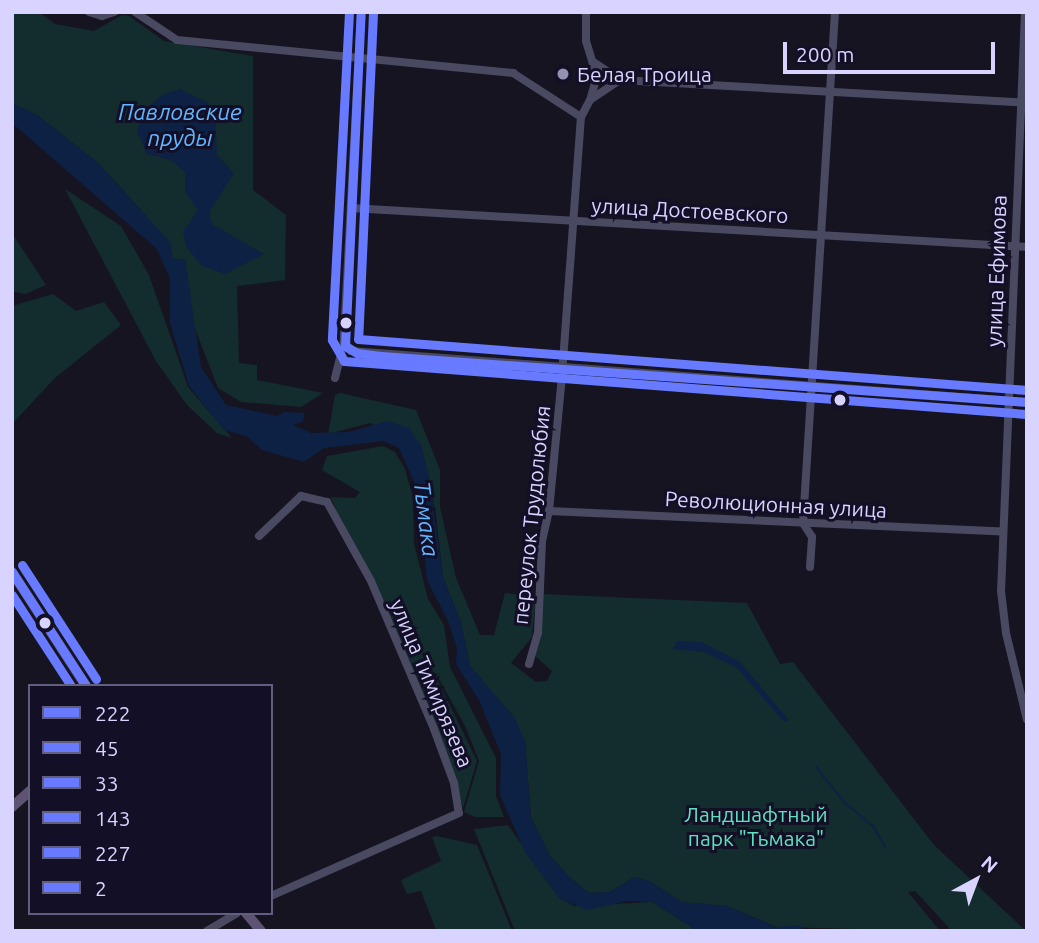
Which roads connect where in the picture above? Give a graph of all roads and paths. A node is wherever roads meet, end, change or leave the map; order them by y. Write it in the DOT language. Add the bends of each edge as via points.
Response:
graph roads {
  1 [pos="89,12"];
  2 [pos="114,12"];
  3 [pos="135,12"];
  4 [pos="361,12"];
  5 [pos="586,12"];
  6 [pos="835,12"];
  7 [pos="1025,12"];
  8 [pos="359,57"];
  9 [pos="595,62"];
  10 [pos="620,80"];
  11 [pos="830,92"];
  12 [pos="590,100"];
  13 [pos="1024,103"];
  14 [pos="580,117"];
  15 [pos="351,208"];
  16 [pos="572,221"];
  17 [pos="821,235"];
  18 [pos="1015,247"];
  19 [pos="1027,247"];
  20 [pos="344,344"];
  21 [pos="563,369"];
  22 [pos="335,378"];
  23 [pos="811,387"];
  24 [pos="1008,401"];
  25 [pos="1027,402"];
  26 [pos="549,511"];
  27 [pos="803,523"];
  28 [pos="1003,532"];
  29 [pos="259,536"];
  30 [pos="810,567"];
  31 [pos="12,572"];
  32 [pos="529,664"];
  33 [pos="85,684"];
  34 [pos="1027,720"];
  35 [pos="28,793"];
  36 [pos="12,807"];
  37 [pos="273,895"];
  38 [pos="234,915"];
  39 [pos="248,915"];
  40 [pos="207,931"];
  41 [pos="261,931"];
  1 -- 2 [label="street" via="102,16"];
  3 -- 8 [label="street" via="177,40"];
  4 -- 8 [label="street"];
  5 -- 9 [label="street" via="586,41"];
  6 -- 11 [label="street"];
  7 -- 13 [label="street, улица Ефимова"];
  8 -- 14 [label="street" via="513,73"];
  8 -- 15 [label="street"];
  9 -- 10 [label="street"];
  9 -- 12 [label="street" via="597,76"];
  10 -- 11 [label="street"];
  10 -- 12 [label="street"];
  11 -- 13 [label="street"];
  11 -- 17 [label="street"];
  12 -- 14 [label="street"];
  13 -- 18 [label="street, улица Ефимова"];
  14 -- 16 [label="street, переулок Трудолюбия"];
  15 -- 16 [label="street, улица Достоевского"];
  15 -- 20 [label="street"];
  16 -- 17 [label="street, улица Достоевского"];
  16 -- 21 [label="street, переулок Трудолюбия"];
  17 -- 18 [label="street, улица Достоевского"];
  17 -- 23 [label="street"];
  18 -- 19 [label="street, улица Достоевского"];
  18 -- 24 [label="street, улица Ефимова"];
  20 -- 21 [label="street" via="358,354"];
  20 -- 22 [label="street"];
  21 -- 23 [label="street"];
  21 -- 26 [label="street, переулок Трудолюбия"];
  23 -- 24 [label="street"];
  23 -- 27 [label="street"];
  24 -- 25 [label="street"];
  24 -- 28 [label="street, улица Ефимова"];
  26 -- 27 [label="street, Революционная улица"];
  26 -- 32 [label="street, переулок Трудолюбия" via="541,541 538,633"];
  27 -- 28 [label="street, Революционная улица"];
  27 -- 30 [label="street" via="813,537"];
  28 -- 34 [label="street, улица Ефимова" via="1004,621"];
  29 -- 37 [label="street, улица Тимирязева" via="301,496 327,502 371,581 434,729 454,783 458,813"];
  31 -- 33 [label="main road"];
  35 -- 36 [label="main road"];
  38 -- 40 [label="street"];
  39 -- 41 [label="main road"];
}
